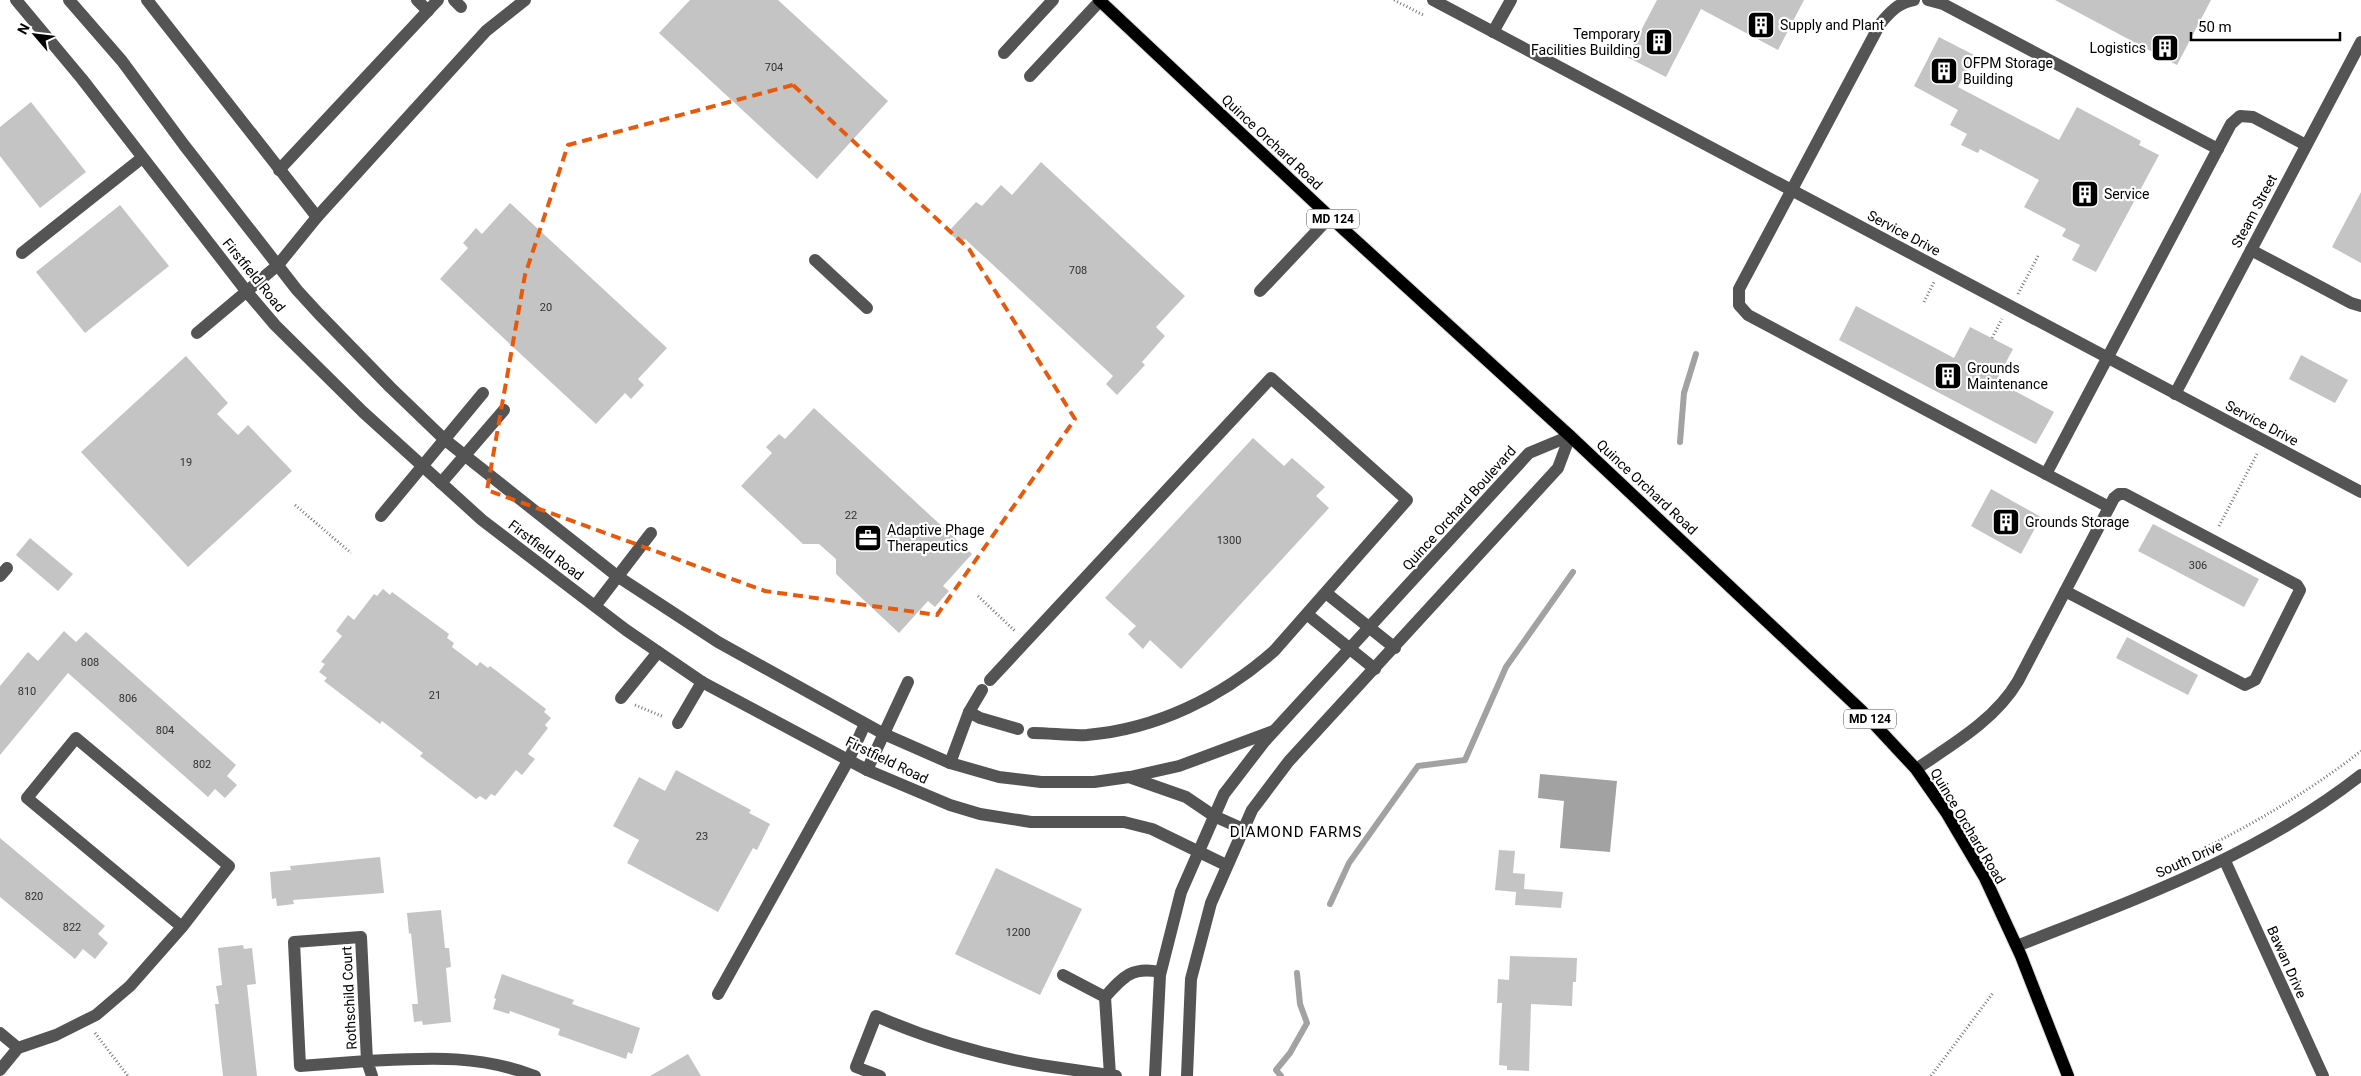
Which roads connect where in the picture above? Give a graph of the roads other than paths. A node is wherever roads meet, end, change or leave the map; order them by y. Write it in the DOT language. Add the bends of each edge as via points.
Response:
graph roads {
  1 [pos="16,0"];
  2 [pos="69,0"];
  3 [pos="147,0"];
  4 [pos="417,0"];
  5 [pos="438,0"];
  6 [pos="526,0"];
  7 [pos="1053,0"];
  8 [pos="1099,0"];
  9 [pos="1432,0"];
  10 [pos="1510,0"];
  11 [pos="1914,0"];
  12 [pos="1928,0"];
  13 [pos="428,11"];
  14 [pos="1493,32"];
  15 [pos="2361,42"];
  16 [pos="1004,53"];
  17 [pos="1030,76"];
  18 [pos="2306,145"];
  19 [pos="2218,149"];
  20 [pos="142,158"];
  21 [pos="279,170"];
  22 [pos="1792,190"];
  23 [pos="317,217"];
  24 [pos="1330,217"];
  25 [pos="2250,250"];
  26 [pos="22,253"];
  27 [pos="815,260"];
  28 [pos="278,265"];
  29 [pos="1260,291"];
  30 [pos="247,292"];
  31 [pos="2361,306"];
  32 [pos="867,308"];
  33 [pos="197,332"];
  34 [pos="2108,358"];
  35 [pos="483,393"];
  36 [pos="2175,394"];
  37 [pos="504,410"];
  38 [pos="1570,436"];
  39 [pos="444,439"];
  40 [pos="464,456"];
  41 [pos="422,466"];
  42 [pos="2046,474"];
  43 [pos="441,483"];
  44 [pos="2361,492"];
  45 [pos="2109,507"];
  46 [pos="382,516"];
  47 [pos="651,533"];
  48 [pos="617,576"];
  49 [pos="2065,591"];
  50 [pos="1326,593"];
  51 [pos="595,606"];
  52 [pos="1308,615"];
  53 [pos="1370,628"];
  54 [pos="1395,648"];
  55 [pos="1350,650"];
  56 [pos="658,652"];
  57 [pos="1375,669"];
  58 [pos="990,680"];
  59 [pos="702,682"];
  60 [pos="908,682"];
  61 [pos="982,690"];
  62 [pos="620,698"];
  63 [pos="968,712"];
  64 [pos="678,723"];
  65 [pos="865,724"];
  66 [pos="1018,729"];
  67 [pos="1275,730"];
  68 [pos="1033,732"];
  69 [pos="884,734"];
  70 [pos="849,759"];
  71 [pos="950,763"];
  72 [pos="1916,769"];
  73 [pos="867,770"];
  74 [pos="2361,775"];
  75 [pos="1128,777"];
  76 [pos="1214,816"];
  77 [pos="1243,829"];
  78 [pos="1198,851"];
  79 [pos="2225,861"];
  80 [pos="1226,865"];
  81 [pos="182,927"];
  82 [pos="2017,946"];
  83 [pos="1160,972"];
  84 [pos="1063,975"];
  85 [pos="718,994"];
  86 [pos="1106,997"];
  87 [pos="0,1033"];
  88 [pos="18,1048"];
  89 [pos="367,1061"];
  90 [pos="0,1070"];
  91 [pos="1113,1075"];
  92 [pos="372,1076"];
  93 [pos="535,1076"];
  94 [pos="880,1076"];
  95 [pos="1155,1076"];
  96 [pos="1186,1076"];
  97 [pos="2068,1076"];
  98 [pos="2323,1076"];
  1 -- 20 [label="street, Firstfield Road"];
  2 -- 28 [label="street, Firstfield Road" via="122,60"];
  3 -- 21 [label="street"];
  4 -- 13 [label="street"];
  5 -- 13 [label="street"];
  6 -- 23 [label="street" via="486,31"];
  7 -- 16 [label="street"];
  8 -- 17 [label="street"];
  8 -- 24 [label="main road, Quince Orchard Road / MD 124"];
  9 -- 14 [label="street, Service Drive"];
  10 -- 14 [label="street"];
  11 -- 22 [label="street" via="1891,11 1880,24"];
  12 -- 19 [label="street" via="1943,4"];
  13 -- 21 [label="street"];
  14 -- 22 [label="street, Service Drive"];
  15 -- 18 [label="street, Steam Street"];
  18 -- 19 [label="street" via="2246,115 2231,124"];
  18 -- 25 [label="street, Steam Street"];
  19 -- 34 [label="street"];
  20 -- 26 [label="street"];
  20 -- 30 [label="street, Firstfield Road"];
  21 -- 23 [label="street"];
  22 -- 34 [label="street, Service Drive"];
  22 -- 42 [label="street" via="1740,289 1738,297 1742,310"];
  23 -- 28 [label="street"];
  24 -- 29 [label="street"];
  24 -- 38 [label="main road, Quince Orchard Road / MD 124"];
  25 -- 31 [label="street"];
  25 -- 36 [label="street, Steam Street"];
  27 -- 32 [label="street"];
  28 -- 30 [label="street"];
  28 -- 39 [label="street, Firstfield Road" via="319,314"];
  30 -- 33 [label="street"];
  30 -- 41 [label="street, Firstfield Road" via="282,332"];
  34 -- 36 [label="street, Service Drive"];
  34 -- 42 [label="street"];
  35 -- 39 [label="street"];
  36 -- 44 [label="street, Service Drive"];
  37 -- 40 [label="street"];
  38 -- 53 [label="street, Quince Orchard Boulevard" via="1529,453"];
  38 -- 54 [label="street" via="1558,468"];
  38 -- 72 [label="main road, Quince Orchard Road / MD 124" via="1861,710"];
  39 -- 40 [label="street, Firstfield Road"];
  39 -- 41 [label="street"];
  40 -- 43 [label="street"];
  40 -- 48 [label="street, Firstfield Road"];
  41 -- 43 [label="street, Firstfield Road"];
  41 -- 46 [label="street"];
  42 -- 45 [label="street"];
  43 -- 51 [label="street, Firstfield Road" via="482,520"];
  45 -- 49 [label="street"];
  45 -- 49 [label="street" via="2116,495 2122,493 2297,585 2300,590 2255,680 2248,685 2241,684"];
  47 -- 48 [label="street"];
  48 -- 51 [label="street"];
  48 -- 65 [label="street, Firstfield Road" via="718,642"];
  49 -- 72 [label="street" via="2004,703"];
  50 -- 52 [label="street"];
  50 -- 53 [label="street"];
  50 -- 58 [label="street" via="1407,500 1271,378"];
  51 -- 56 [label="street, Firstfield Road"];
  52 -- 55 [label="street"];
  52 -- 68 [label="street" via="1253,670 1199,703 1161,718 1086,735"];
  53 -- 54 [label="street"];
  53 -- 55 [label="street, Quince Orchard Boulevard"];
  54 -- 57 [label="street"];
  55 -- 57 [label="street"];
  55 -- 67 [label="street, Quince Orchard Boulevard"];
  56 -- 59 [label="street, Firstfield Road"];
  56 -- 62 [label="street"];
  57 -- 77 [label="street" via="1289,761 1252,810"];
  59 -- 64 [label="street"];
  59 -- 70 [label="street, Firstfield Road"];
  60 -- 69 [label="street"];
  61 -- 63 [label="street"];
  63 -- 66 [label="street"];
  63 -- 71 [label="street"];
  65 -- 69 [label="street, Firstfield Road"];
  65 -- 70 [label="street"];
  67 -- 75 [label="street" via="1186,763"];
  67 -- 76 [label="street, Quince Orchard Boulevard" via="1224,794"];
  69 -- 71 [label="street, Firstfield Road"];
  69 -- 73 [label="street"];
  70 -- 73 [label="street, Firstfield Road"];
  70 -- 85 [label="street"];
  71 -- 75 [label="street, Firstfield Road" via="999,777 1041,782 1094,782"];
  72 -- 82 [label="main road, Quince Orchard Road / MD 124" via="1985,878"];
  73 -- 78 [label="street, Firstfield Road" via="919,793 980,814 1031,822 1124,822 1152,829"];
  74 -- 79 [label="street, South Drive" via="2294,822"];
  75 -- 76 [label="street, Firstfield Road" via="1186,798"];
  76 -- 77 [label="street, Firstfield Road"];
  76 -- 78 [label="street, Quince Orchard Boulevard"];
  77 -- 80 [label="street"];
  78 -- 80 [label="street, Firstfield Road"];
  78 -- 83 [label="street, Quince Orchard Boulevard" via="1181,892"];
  79 -- 82 [label="street, South Drive"];
  79 -- 98 [label="street, Bawan Drive"];
  80 -- 96 [label="street" via="1211,903 1191,980"];
  81 -- 81 [label="street" via="229,866 76,738 27,798"];
  81 -- 88 [label="street" via="130,986 96,1015 56,1035"];
  82 -- 97 [label="main road, Quince Orchard Road / MD 124"];
  83 -- 86 [label="street" via="1146,969 1126,975"];
  83 -- 95 [label="street, Quince Orchard Boulevard"];
  84 -- 86 [label="street"];
  86 -- 91 [label="street"];
  87 -- 88 [label="street"];
  88 -- 90 [label="street"];
  89 -- 89 [label="street, Rothschild Court" via="361,937 294,942 300,1066"];
  89 -- 92 [label="street"];
  89 -- 93 [label="street" via="481,1060"];
  91 -- 94 [label="street" via="1039,1065 913,1032 876,1016 856,1067"];
}
